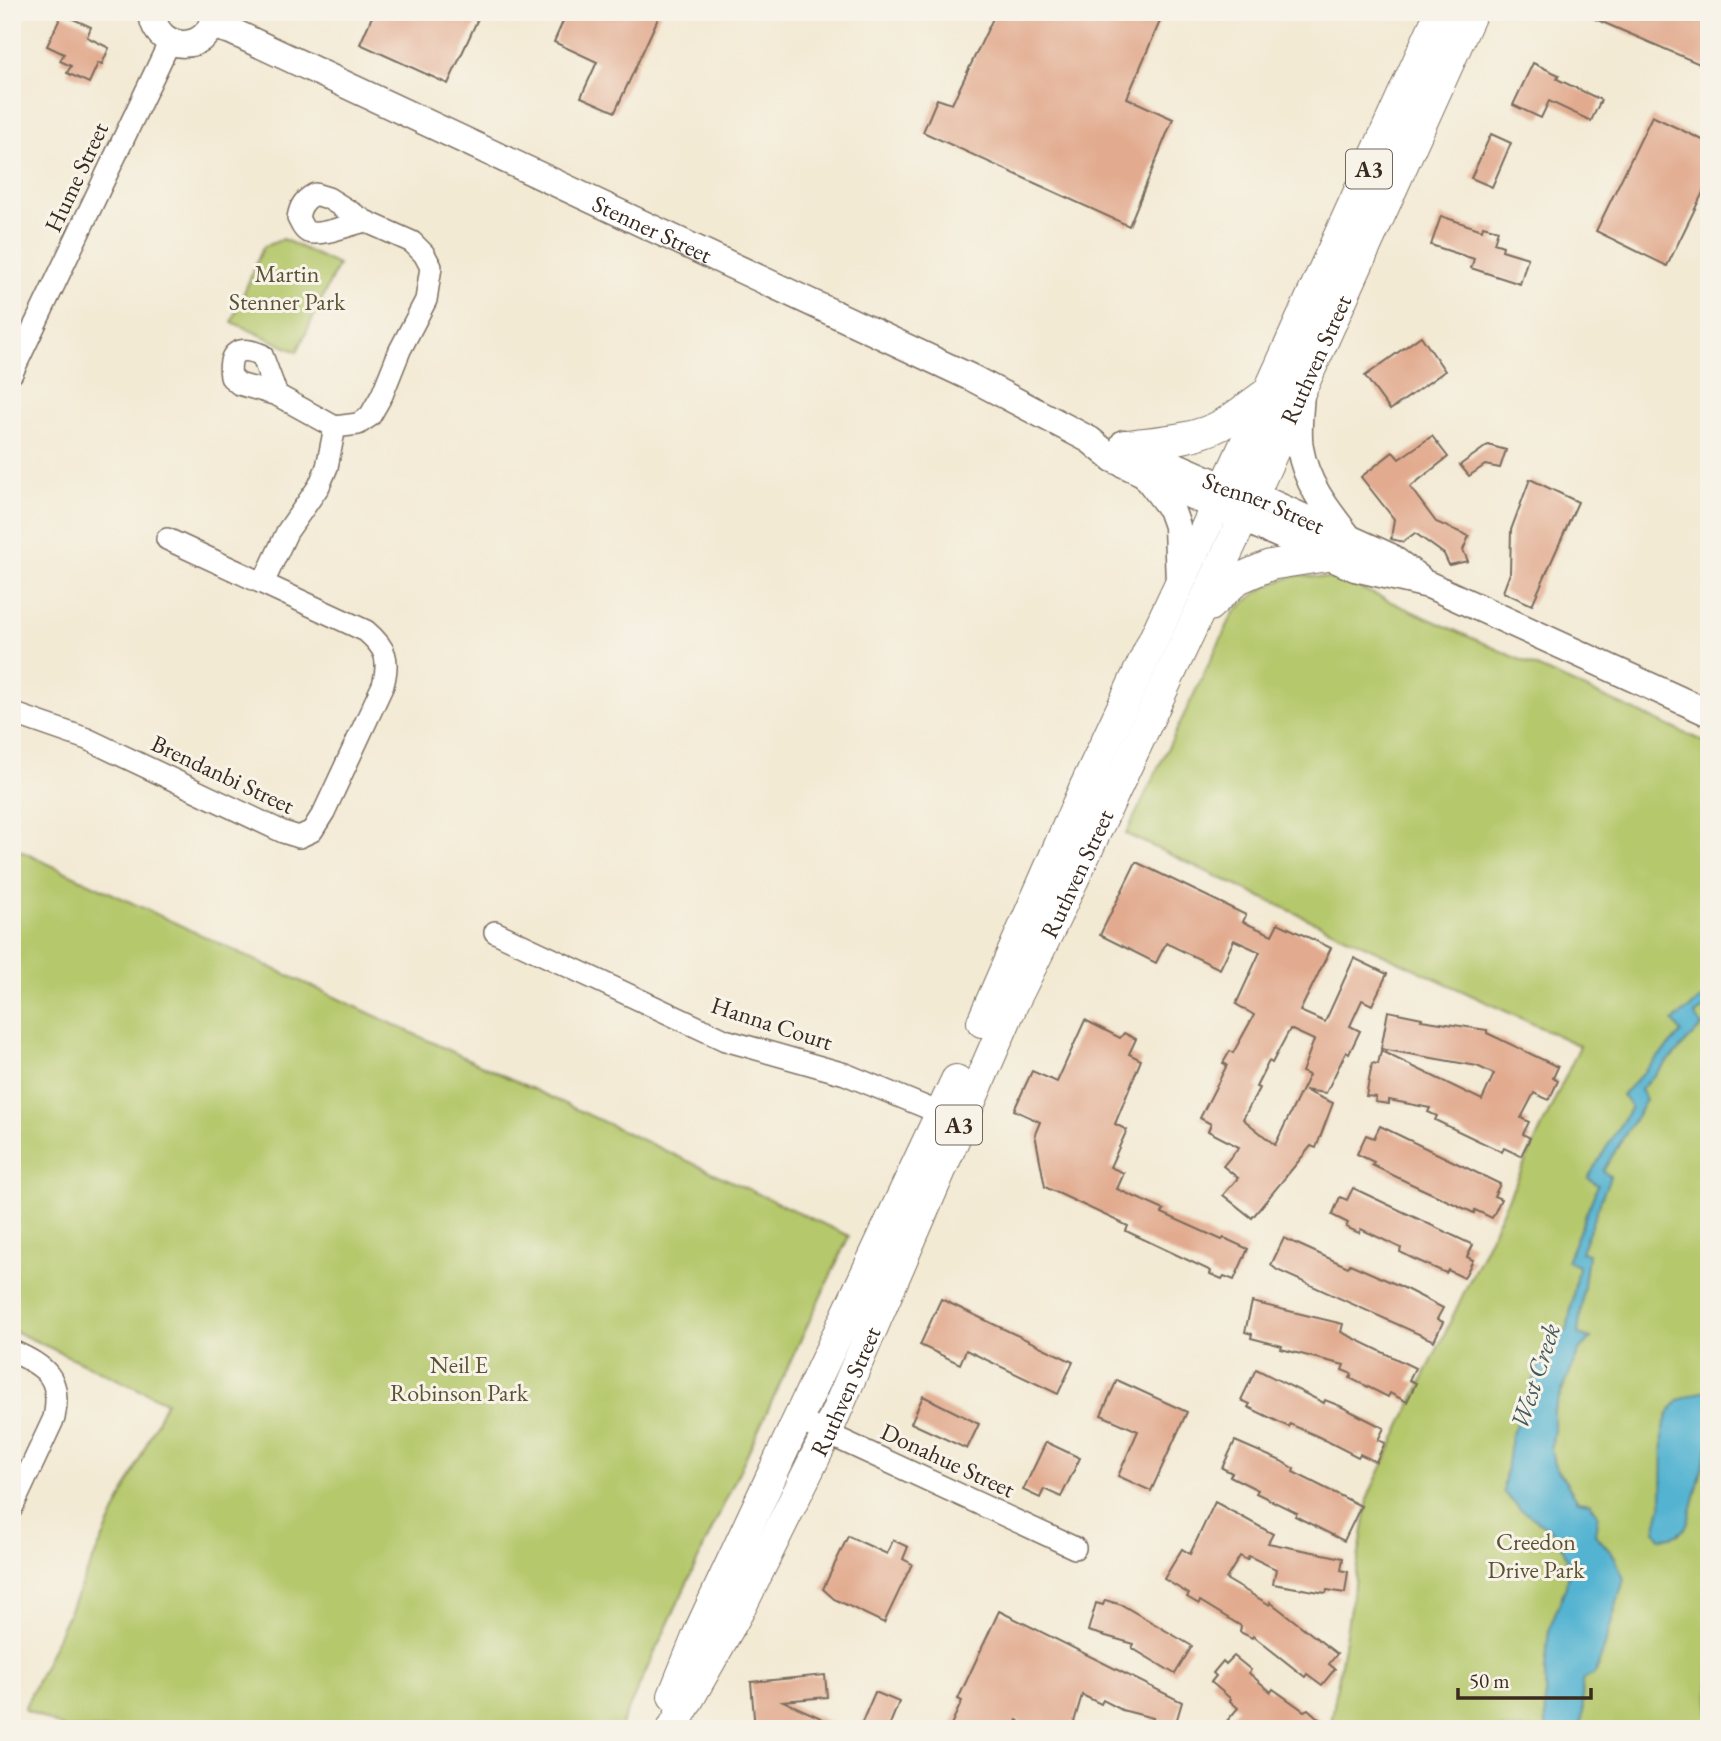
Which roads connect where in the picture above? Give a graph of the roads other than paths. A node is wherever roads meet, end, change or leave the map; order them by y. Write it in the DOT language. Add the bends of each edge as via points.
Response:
graph roads {
  1 [pos="152,12"];
  2 [pos="1440,12"];
  3 [pos="1472,12"];
  4 [pos="213,19"];
  5 [pos="170,41"];
  6 [pos="365,221"];
  7 [pos="12,373"];
  8 [pos="1301,391"];
  9 [pos="1267,393"];
  10 [pos="277,395"];
  11 [pos="335,427"];
  12 [pos="1090,440"];
  13 [pos="1128,444"];
  14 [pos="1143,473"];
  15 [pos="1221,497"];
  16 [pos="1248,507"];
  17 [pos="167,539"];
  18 [pos="1338,547"];
  19 [pos="263,583"];
  20 [pos="1179,584"];
  21 [pos="1198,617"];
  22 [pos="12,713"];
  23 [pos="1709,713"];
  24 [pos="495,932"];
  25 [pos="951,1117"];
  26 [pos="12,1351"];
  27 [pos="798,1420"];
  28 [pos="827,1433"];
  29 [pos="12,1508"];
  30 [pos="1075,1548"];
  31 [pos="660,1729"];
  32 [pos="672,1729"];
  1 -- 5 [label="main road" via="158,31"];
  2 -- 9 [label="highway, Ruthven Street / A3"];
  3 -- 8 [label="highway, Ruthven Street / A3"];
  4 -- 5 [label="main road" via="195,42"];
  4 -- 12 [label="main road, Stenner Street" via="972,378"];
  5 -- 7 [label="street, Hume Street"];
  6 -- 11 [label="street" via="412,242 424,254 431,267 429,286 370,415 358,424"];
  8 -- 16 [label="highway, Ruthven Street / A3"];
  8 -- 18 [label="main road" via="1300,446 1309,481"];
  9 -- 13 [label="highway" via="1208,430 1179,439"];
  9 -- 15 [label="highway, Ruthven Street / A3"];
  10 -- 11 [label="street"];
  11 -- 19 [label="street" via="319,486 286,532"];
  12 -- 13 [label="main road, Stenner Street"];
  12 -- 14 [label="main road, Stenner Street" via="1113,459"];
  13 -- 15 [label="main road, Stenner Street"];
  14 -- 15 [label="main road, Stenner Street"];
  14 -- 20 [label="main road" via="1171,509 1177,526"];
  15 -- 16 [label="main road, Stenner Street"];
  15 -- 20 [label="highway, Ruthven Street / A3"];
  16 -- 18 [label="main road, Stenner Street"];
  16 -- 21 [label="highway, Ruthven Street / A3"];
  17 -- 19 [label="street, Brendanbi Street"];
  18 -- 21 [label="highway" via="1270,565 1238,579"];
  18 -- 23 [label="main road, Stenner Street" via="1355,568 1429,586"];
  19 -- 22 [label="street, Brendanbi Street" via="366,631 386,656 383,685 312,831 299,837 283,832 86,739"];
  20 -- 25 [label="highway, Ruthven Street / A3" via="1085,786"];
  21 -- 25 [label="highway, Ruthven Street / A3" via="1013,1004"];
  24 -- 25 [label="street, Hanna Court" via="725,1040 845,1074"];
  25 -- 27 [label="highway, Ruthven Street / A3"];
  25 -- 28 [label="highway, Ruthven Street / A3"];
  26 -- 29 [label="street" via="40,1364 51,1376 57,1403"];
  27 -- 28 [label="street, Donahue Street"];
  27 -- 31 [label="highway, Ruthven Street / A3" via="701,1627"];
  28 -- 30 [label="street, Donahue Street"];
  28 -- 32 [label="highway, Ruthven Street / A3" via="741,1607"];
}
